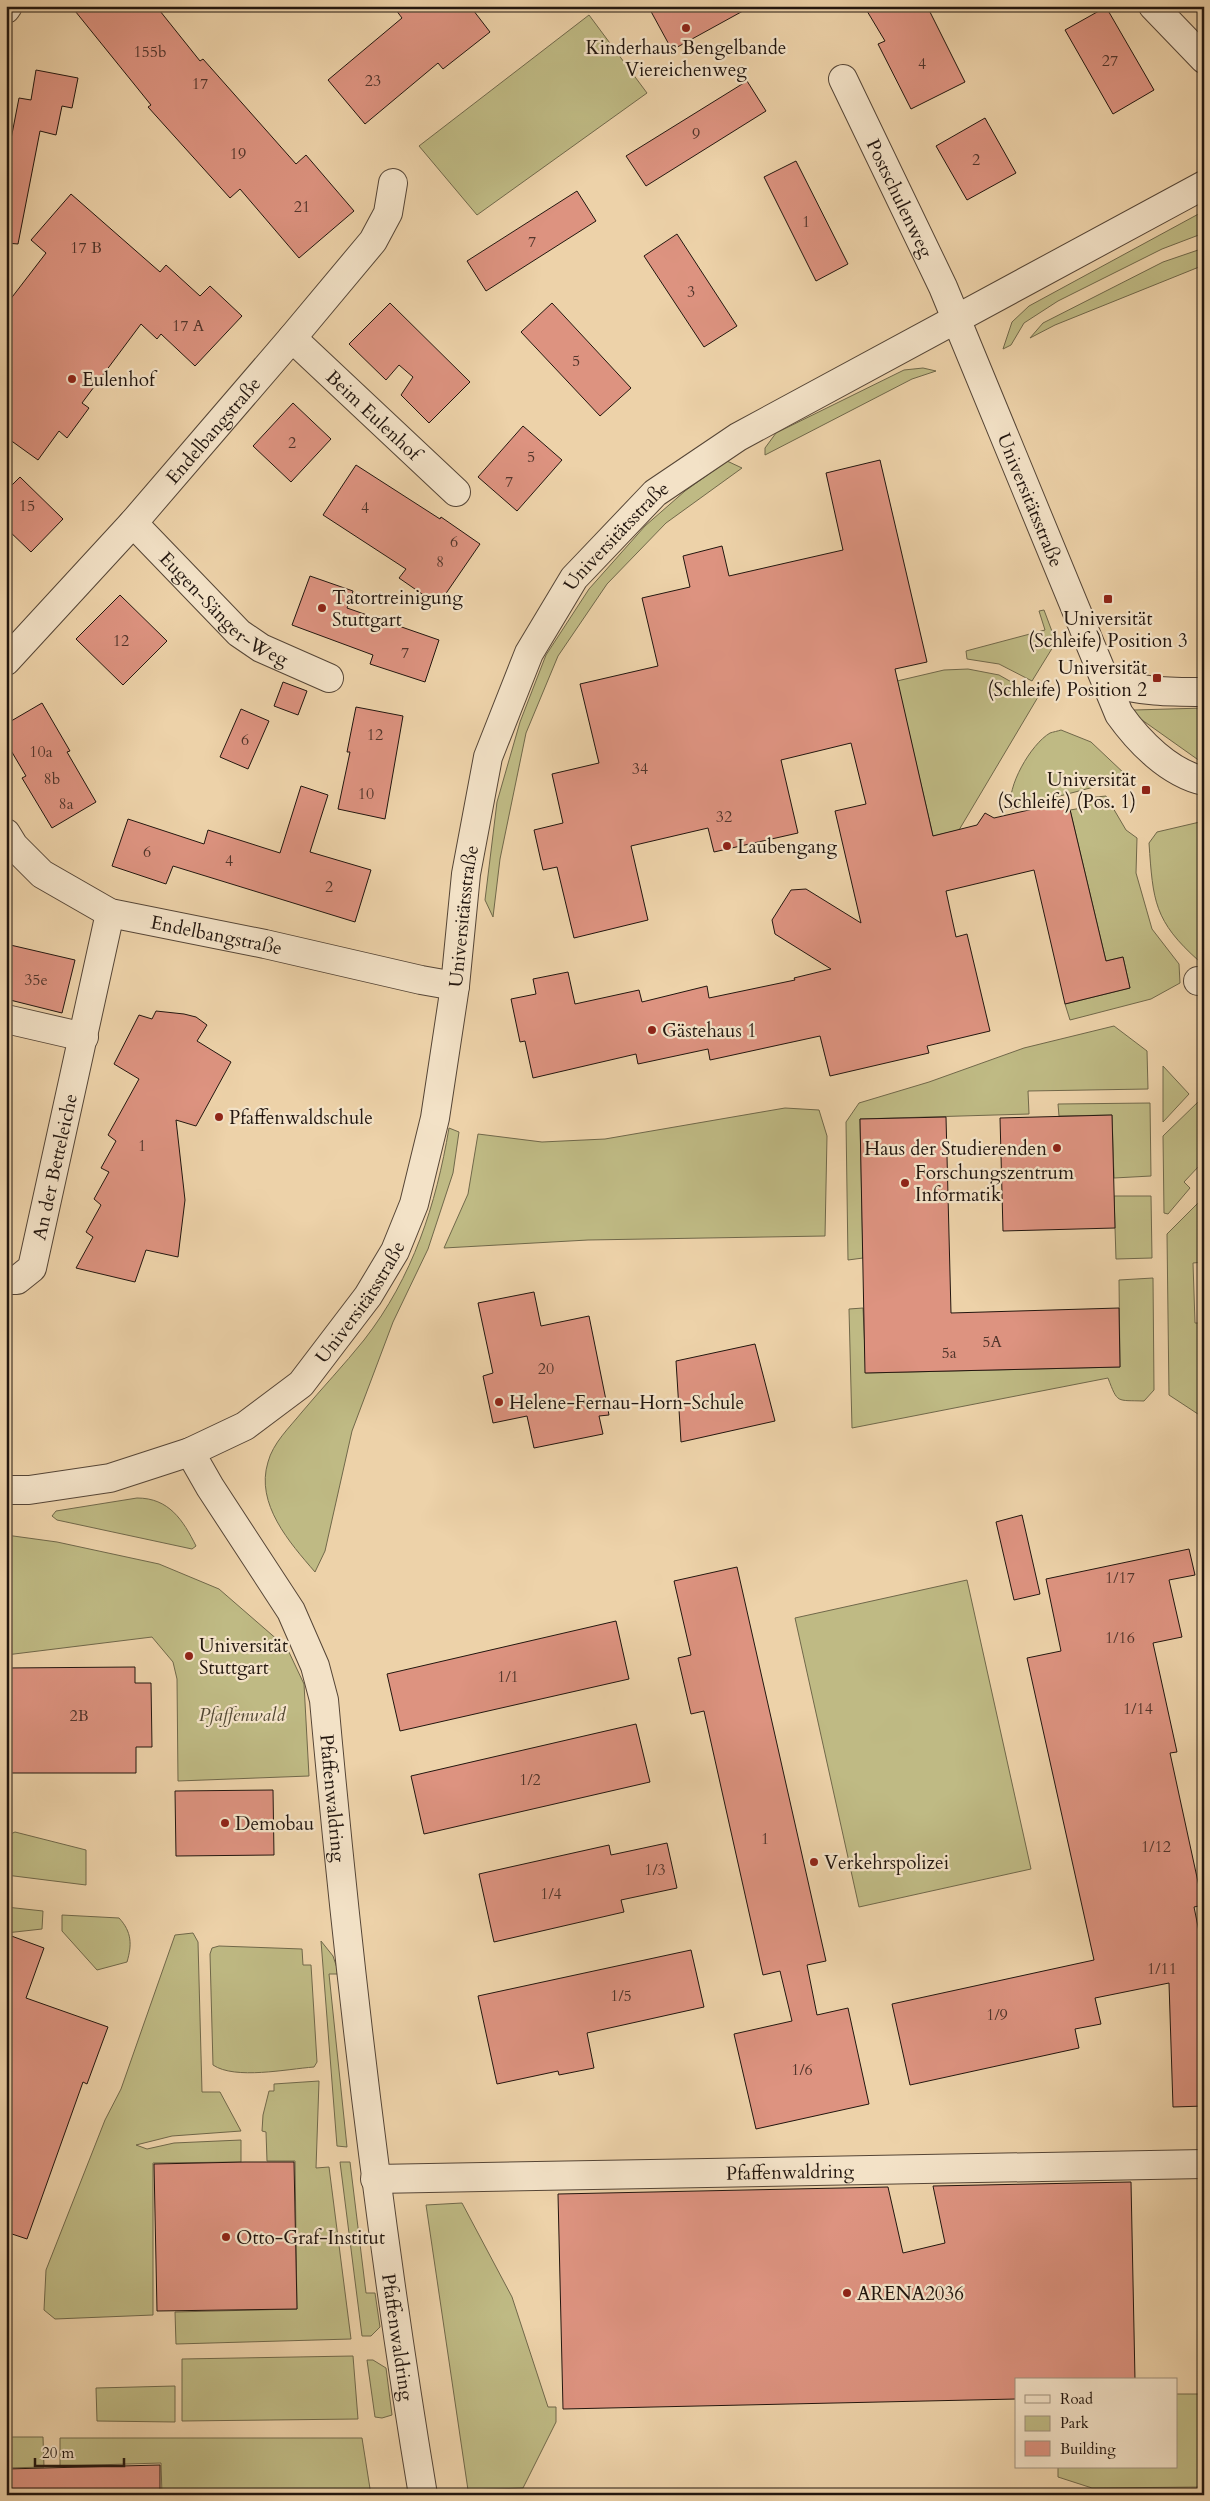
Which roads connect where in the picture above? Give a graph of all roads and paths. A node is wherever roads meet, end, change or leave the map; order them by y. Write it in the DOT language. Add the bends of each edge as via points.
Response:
graph roads {
  1 [pos="8,6"];
  2 [pos="1153,6"];
  3 [pos="6,9"];
  4 [pos="1204,59"];
  5 [pos="843,79"];
  6 [pos="393,183"];
  7 [pos="1204,185"];
  8 [pos="956,319"];
  9 [pos="292,338"];
  10 [pos="456,492"];
  11 [pos="132,523"];
  12 [pos="6,661"];
  13 [pos="329,678"];
  14 [pos="1107,681"];
  15 [pos="1204,692"];
  16 [pos="1204,781"];
  17 [pos="6,833"];
  18 [pos="110,913"];
  19 [pos="455,986"];
  20 [pos="6,1019"];
  21 [pos="84,1037"];
  22 [pos="6,1280"];
  23 [pos="190,1452"];
  24 [pos="6,1490"];
  25 [pos="1204,2164"];
  26 [pos="375,2179"];
  27 [pos="423,2495"];
  1 -- 3 [label="street"];
  2 -- 4 [label="street"];
  5 -- 8 [label="street, Postschulenweg"];
  6 -- 9 [label="street, Endelbangstraße" via="388,213 373,241"];
  7 -- 8 [label="street, Universitätsstraße"];
  8 -- 14 [label="street, Universitätsstraße" via="1100,671"];
  8 -- 19 [label="street, Universitätsstraße" via="738,437 655,493 574,578 529,653 488,756 466,874"];
  9 -- 10 [label="street, Beim Eulenhof"];
  9 -- 11 [label="street, Endelbangstraße"];
  11 -- 12 [label="street, Endelbangstraße"];
  11 -- 13 [label="street, Eugen-Sänger-Weg" via="238,632 260,648"];
  14 -- 15 [label="street" via="1147,691"];
  14 -- 16 [label="street, Universitätsstraße" via="1119,714 1132,733 1166,763"];
  17 -- 18 [label="street, Endelbangstraße" via="14,846 42,874"];
  18 -- 19 [label="street, Endelbangstraße"];
  18 -- 21 [label="street, An der Betteleiche"];
  19 -- 23 [label="street, Universitätsstraße" via="435,1118 414,1204 395,1251 368,1296 301,1384 245,1426"];
  20 -- 21 [label="street"];
  21 -- 22 [label="street, An der Betteleiche" via="32,1268 17,1280"];
  23 -- 24 [label="street, Universitätsstraße" via="110,1478 29,1490"];
  23 -- 26 [label="street, Pfaffenwaldring" via="291,1611 315,1666 324,1700 344,1914"];
  25 -- 26 [label="street, Pfaffenwaldring"];
  26 -- 27 [label="street, Pfaffenwaldring"];
}
